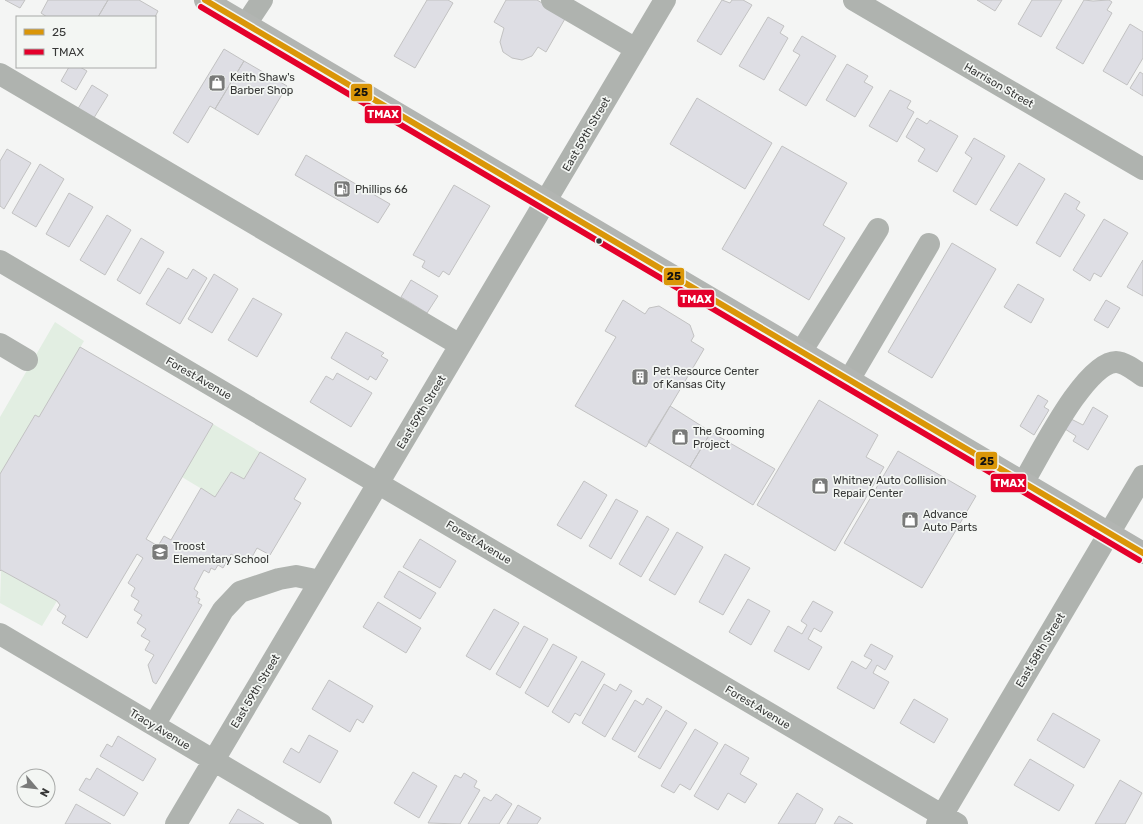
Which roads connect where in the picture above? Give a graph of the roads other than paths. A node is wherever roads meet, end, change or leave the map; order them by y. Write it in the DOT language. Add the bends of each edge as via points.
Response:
graph roads {
  1 [pos="205,0"];
  2 [pos="262,0"];
  3 [pos="552,0"];
  4 [pos="665,0"];
  5 [pos="854,0"];
  6 [pos="246,24"];
  7 [pos="636,49"];
  8 [pos="0,74"];
  9 [pos="1143,169"];
  10 [pos="546,201"];
  11 [pos="878,229"];
  12 [pos="929,244"];
  13 [pos="0,261"];
  14 [pos="0,344"];
  15 [pos="460,345"];
  16 [pos="801,352"];
  17 [pos="27,360"];
  18 [pos="1143,376"];
  19 [pos="849,380"];
  20 [pos="1143,476"];
  21 [pos="379,483"];
  22 [pos="1023,483"];
  23 [pos="1109,534"];
  24 [pos="1143,553"];
  25 [pos="320,581"];
  26 [pos="0,634"];
  27 [pos="154,725"];
  28 [pos="214,760"];
  29 [pos="945,821"];
  30 [pos="176,824"];
  31 [pos="321,824"];
  1 -- 6 [label="main road"];
  2 -- 6 [label="street"];
  3 -- 7 [label="street"];
  4 -- 7 [label="street, East 59th Street"];
  5 -- 9 [label="street, Harrison Street"];
  6 -- 10 [label="main road"];
  7 -- 10 [label="street, East 59th Street"];
  8 -- 15 [label="street"];
  10 -- 15 [label="street, East 59th Street"];
  10 -- 16 [label="main road"];
  11 -- 16 [label="street"];
  12 -- 19 [label="street"];
  13 -- 21 [label="street, Forest Avenue"];
  14 -- 17 [label="street"];
  15 -- 21 [label="street, East 59th Street"];
  16 -- 19 [label="main road"];
  18 -- 22 [label="street" via="1118,362 1109,363 1099,369 1079,389"];
  19 -- 22 [label="main road"];
  20 -- 23 [label="street, East 58th Street"];
  21 -- 25 [label="street, East 59th Street"];
  21 -- 29 [label="street, Forest Avenue"];
  22 -- 23 [label="main road"];
  23 -- 24 [label="main road"];
  23 -- 29 [label="street, East 58th Street"];
  25 -- 27 [label="street" via="296,576 240,592 223,610"];
  25 -- 28 [label="street, East 59th Street"];
  26 -- 27 [label="street, Tracy Avenue"];
  27 -- 28 [label="street, Tracy Avenue"];
  28 -- 30 [label="street, East 59th Street"];
  28 -- 31 [label="street, Tracy Avenue"];
}
